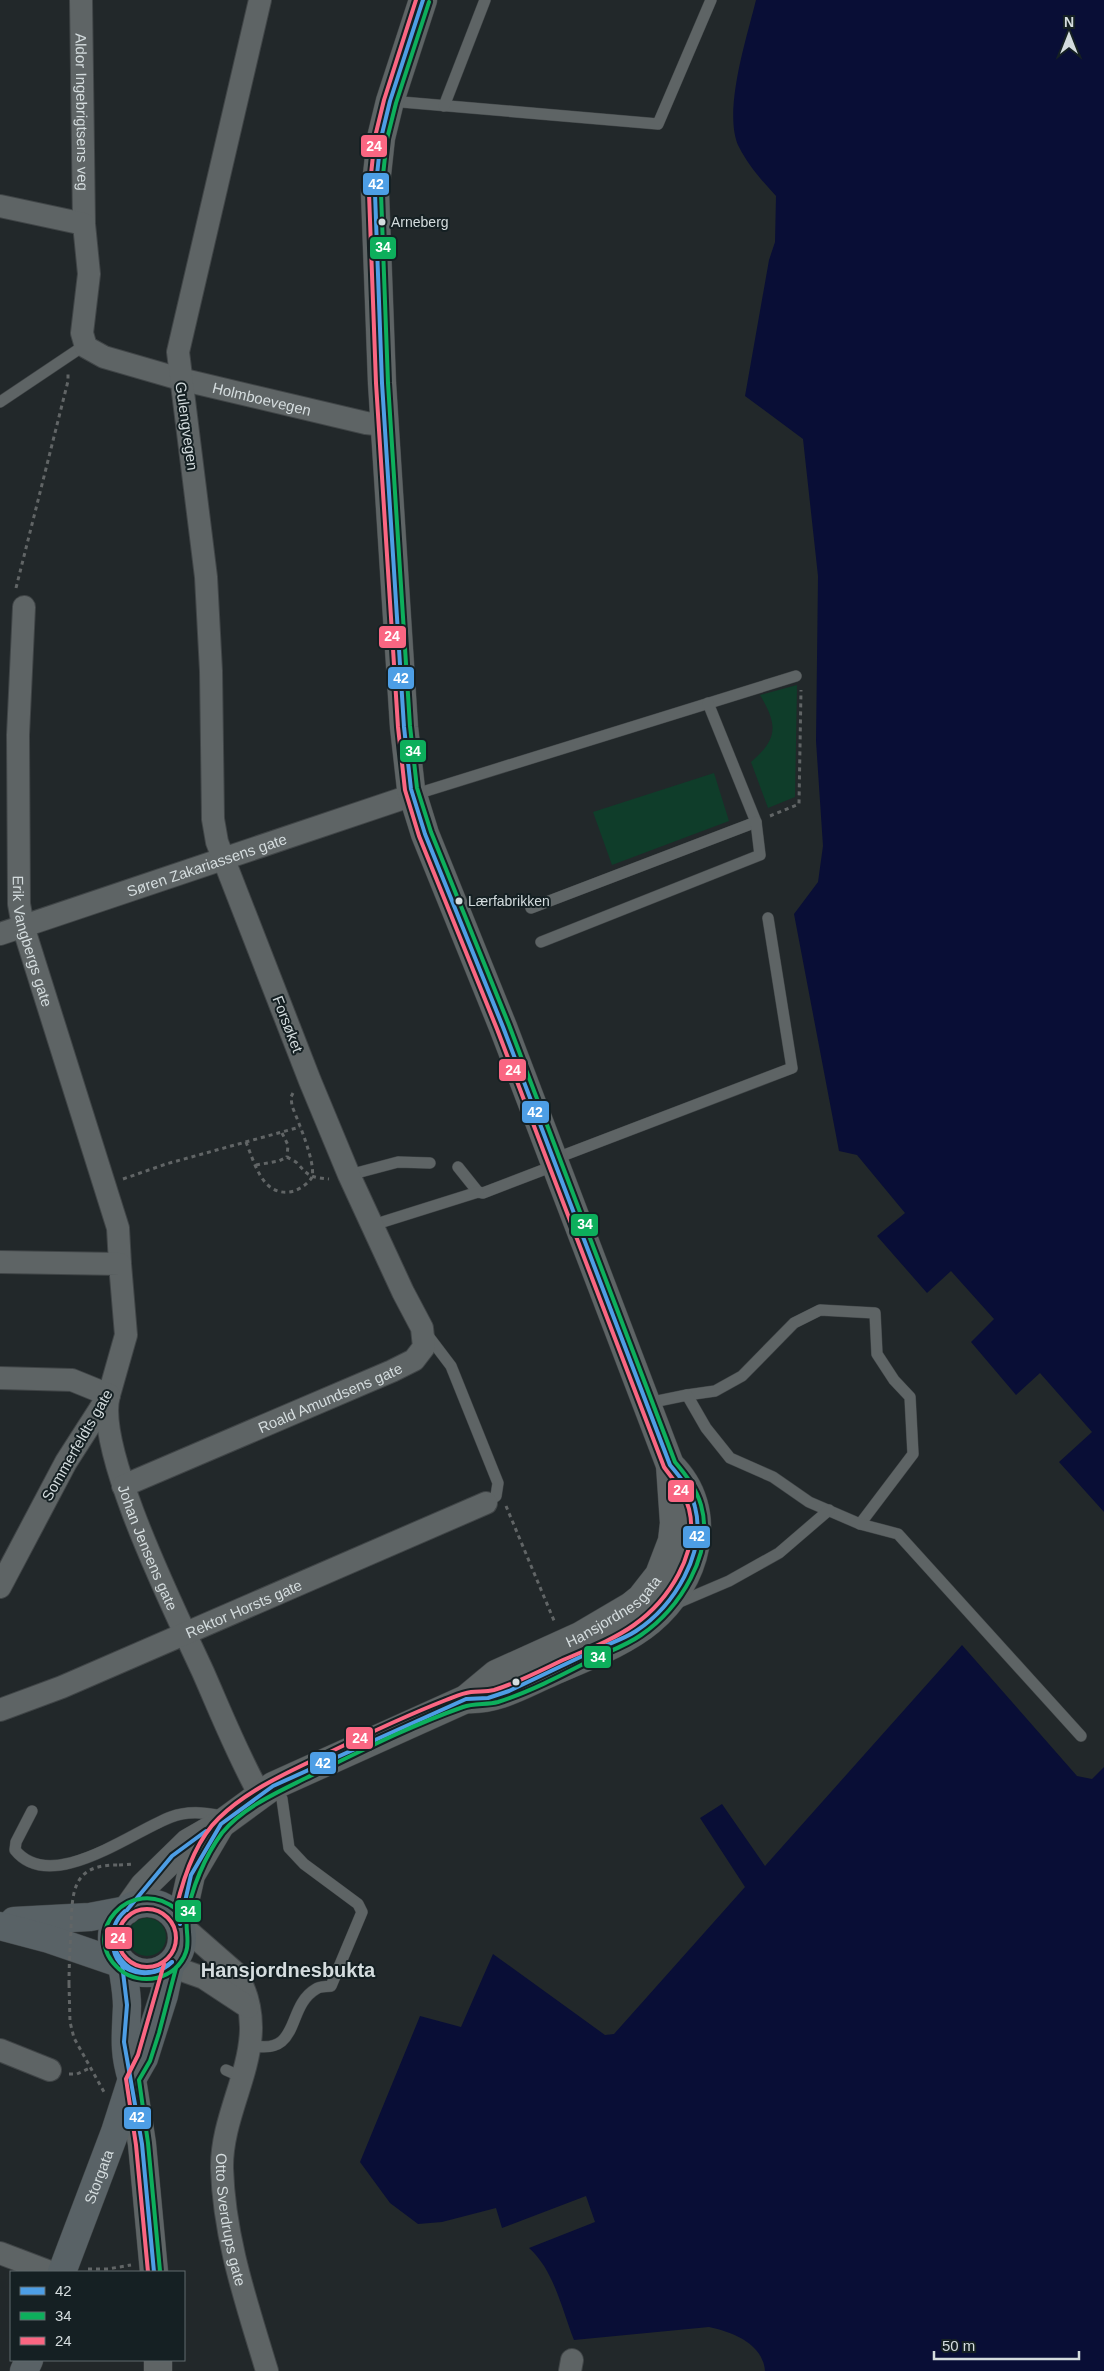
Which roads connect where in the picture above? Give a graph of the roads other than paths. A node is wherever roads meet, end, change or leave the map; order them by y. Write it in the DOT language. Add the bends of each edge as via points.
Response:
graph roads {
  1 [pos="82,0"];
  2 [pos="260,0"];
  3 [pos="485,0"];
  4 [pos="711,0"];
  5 [pos="419,1"];
  6 [pos="390,101"];
  7 [pos="444,106"];
  8 [pos="0,206"];
  9 [pos="84,224"];
  10 [pos="85,345"];
  11 [pos="180,379"];
  12 [pos="0,402"];
  13 [pos="384,425"];
  14 [pos="20,600"];
  15 [pos="796,676"];
  16 [pos="708,703"];
  17 [pos="413,795"];
  18 [pos="756,822"];
  19 [pos="225,860"];
  20 [pos="531,908"];
  21 [pos="768,918"];
  22 [pos="23,926"];
  23 [pos="0,934"];
  24 [pos="541,942"];
  25 [pos="555,1162"];
  26 [pos="430,1163"];
  27 [pos="458,1168"];
  28 [pos="345,1180"];
  29 [pos="478,1192"];
  30 [pos="372,1226"];
  31 [pos="0,1262"];
  32 [pos="120,1264"];
  33 [pos="422,1328"];
  34 [pos="0,1378"];
  35 [pos="109,1395"];
  36 [pos="687,1395"];
  37 [pos="648,1403"];
  38 [pos="670,1465"];
  39 [pos="124,1486"];
  40 [pos="492,1497"];
  41 [pos="828,1510"];
  42 [pos="860,1524"];
  43 [pos="0,1587"];
  44 [pos="662,1610"];
  45 [pos="185,1633"];
  46 [pos="466,1699"];
  47 [pos="0,1710"];
  48 [pos="1081,1736"];
  49 [pos="267,1791"];
  50 [pos="32,1811"];
  51 [pos="226,1821"];
  52 [pos="126,1910"];
  53 [pos="0,1922"];
  54 [pos="180,1924"];
  55 [pos="0,1926"];
  56 [pos="122,1964"];
  57 [pos="170,1966"];
  58 [pos="248,2006"];
  59 [pos="250,2045"];
  60 [pos="0,2050"];
  61 [pos="50,2070"];
  62 [pos="132,2079"];
  63 [pos="0,2254"];
  64 [pos="144,2268"];
  65 [pos="72,2270"];
  66 [pos="47,2271"];
  67 [pos="267,2371"];
  1 -- 9 [label="street, Aldor Ingebrigtsens veg"];
  2 -- 11 [label="street, Gulengvegen" via="178,352"];
  3 -- 7 [label="lane"];
  4 -- 7 [label="lane" via="658,124"];
  5 -- 6 [label="street, Hansjordnesgata"];
  6 -- 7 [label="lane"];
  6 -- 13 [label="street, Hansjordnesgata" via="381,138 375,193"];
  8 -- 9 [label="street"];
  9 -- 10 [label="street" via="89,274 82,325"];
  10 -- 11 [label="street, Holmboevegen" via="104,358"];
  10 -- 12 [label="lane"];
  11 -- 13 [label="street, Holmboevegen"];
  11 -- 19 [label="street, Gulengvegen" via="206,577 213,818 217,842"];
  13 -- 17 [label="street, Hansjordnesgata" via="404,727"];
  14 -- 22 [label="street, Erik Vangbergs gate" via="18,854"];
  15 -- 16 [label="lane"];
  16 -- 17 [label="lane"];
  16 -- 18 [label="lane"];
  17 -- 19 [label="street, Søren Zakariassens gate"];
  17 -- 25 [label="street, Hansjordnesgata"];
  18 -- 20 [label="lane"];
  18 -- 24 [label="lane" via="760,855"];
  19 -- 22 [label="street, Søren Zakariassens gate"];
  19 -- 28 [label="street, Forsøket"];
  21 -- 25 [label="lane" via="792,1068"];
  22 -- 23 [label="street, Søren Zakariassens gate"];
  22 -- 32 [label="street, Erik Vangbergs gate" via="118,1228"];
  25 -- 29 [label="lane" via="483,1193"];
  25 -- 37 [label="street, Hansjordnesgata"];
  26 -- 28 [label="lane" via="398,1162"];
  27 -- 29 [label="lane"];
  28 -- 30 [label="street"];
  29 -- 30 [label="lane"];
  30 -- 33 [label="street"];
  31 -- 32 [label="street"];
  32 -- 35 [label="street, Sommerfeldts gate" via="126,1335"];
  33 -- 39 [label="street, Roald Amundsens gate" via="424,1347 409,1364"];
  33 -- 40 [label="lane" via="451,1366 498,1483"];
  34 -- 35 [label="street" via="72,1380"];
  35 -- 39 [label="street, Johan Jensens gate" via="108,1421"];
  35 -- 43 [label="street, Sommerfeldts gate" via="66,1462"];
  36 -- 37 [label="lane"];
  36 -- 41 [label="lane" via="706,1428 730,1458"];
  36 -- 42 [label="lane" via="715,1391 742,1376 794,1323 820,1310 875,1313 877,1354 910,1397 913,1454"];
  37 -- 38 [label="street, Hansjordnesgata"];
  38 -- 44 [label="street, Hansjordnesgata" via="692,1493 698,1517 696,1541 685,1578"];
  38 -- 46 [label="street, Hansjordnesgata" via="672,1541 659,1575 642,1598 580,1636 496,1674"];
  39 -- 45 [label="street, Johan Jensens gate"];
  40 -- 45 [label="street, Rektor Horsts gate"];
  41 -- 42 [label="lane"];
  41 -- 44 [label="lane" via="779,1553 728,1581"];
  42 -- 48 [label="lane" via="898,1534"];
  44 -- 46 [label="street, Hansjordnesgata" via="636,1632 577,1660 496,1696"];
  45 -- 47 [label="street, Rektor Horsts gate" via="62,1687"];
  45 -- 49 [label="street, Johan Jensens gate"];
  46 -- 49 [label="street, Hansjordnesgata"];
  49 -- 51 [label="street, Hansjordnesgata"];
  49 -- 59 [label="lane" via="282,1799 289,1848 310,1869 358,1904 362,1912 331,1986 320,1987 309,1995 277,2046"];
  50 -- 51 [label="lane" via="15,1850 38,1864 56,1865 74,1863 170,1817 192,1811"];
  51 -- 52 [label="street, Hansjordnesgata" via="188,1842 144,1886"];
  51 -- 54 [label="street, Hansjordnesgata" via="191,1875"];
  52 -- 53 [label="main road" via="57,1920"];
  52 -- 54 [label="main road" via="138,1904 157,1904 168,1910"];
  52 -- 56 [label="main road" via="112,1931 113,1949"];
  54 -- 57 [label="main road" via="182,1947"];
  54 -- 58 [label="street, Otto Sverdrups gate" via="236,1973"];
  55 -- 56 [label="main road"];
  56 -- 57 [label="main road" via="135,1972 150,1974"];
  56 -- 62 [label="main road" via="127,2005 124,2042"];
  57 -- 58 [label="street" via="204,1978"];
  57 -- 62 [label="main road, Storgata" via="144,2058"];
  58 -- 59 [label="street, Otto Sverdrups gate"];
  59 -- 67 [label="street, Otto Sverdrups gate" via="235,2074 222,2159 233,2256"];
  60 -- 61 [label="street"];
  62 -- 64 [label="street" via="142,2144"];
  62 -- 65 [label="main road, Storgata"];
  63 -- 66 [label="street"];
}
